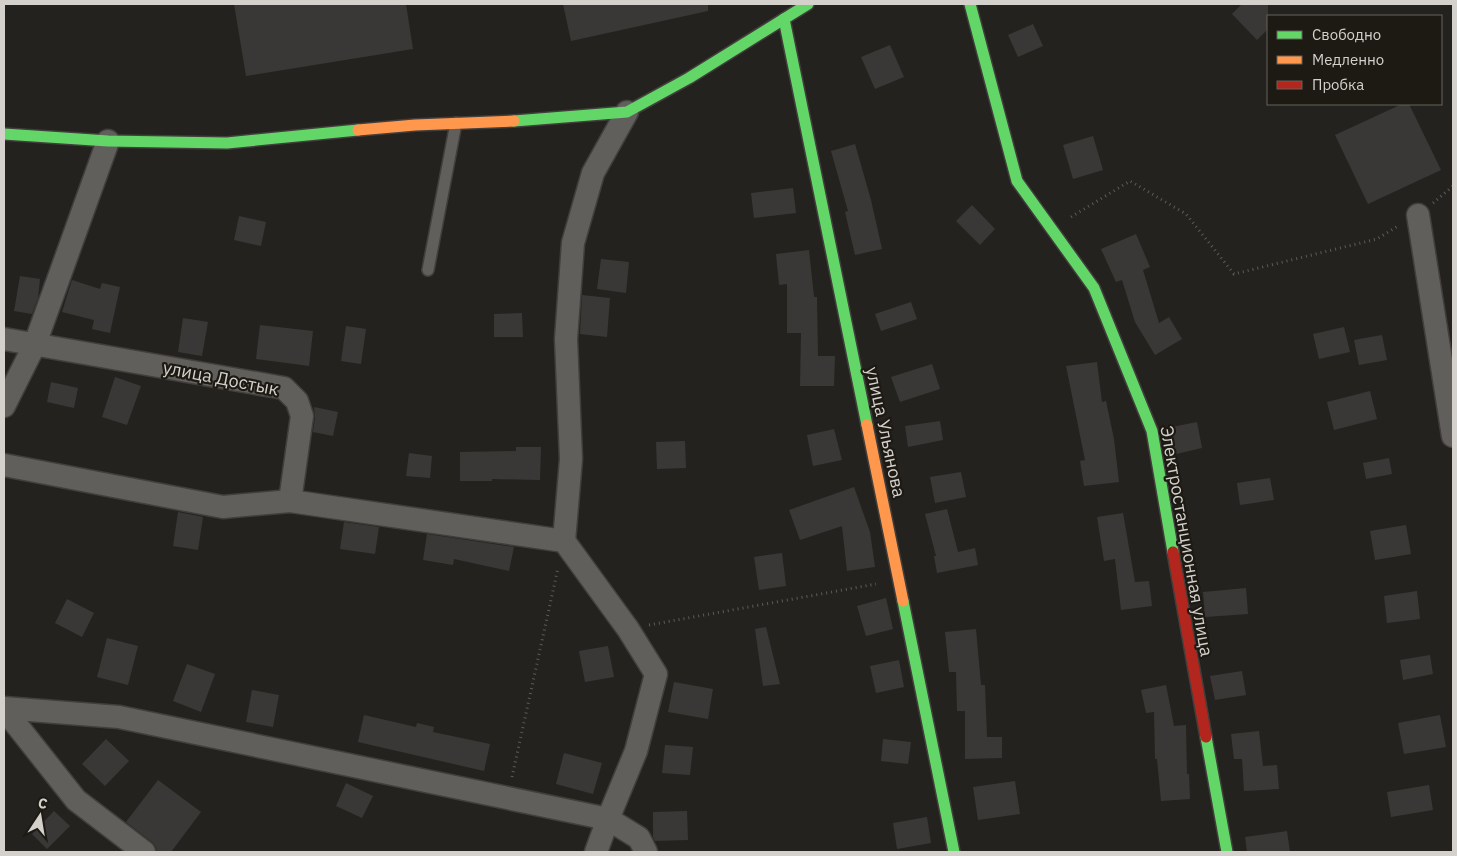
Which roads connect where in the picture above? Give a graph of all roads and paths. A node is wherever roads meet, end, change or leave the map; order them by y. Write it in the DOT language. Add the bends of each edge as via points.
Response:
graph roads {
  1 [pos="808,4"];
  2 [pos="970,4"];
  3 [pos="784,19"];
  4 [pos="627,112"];
  5 [pos="456,123"];
  6 [pos="4,134"];
  7 [pos="108,141"];
  8 [pos="1453,186"];
  9 [pos="1418,214"];
  10 [pos="1052,229"];
  11 [pos="428,270"];
  12 [pos="4,339"];
  13 [pos="35,344"];
  14 [pos="4,406"];
  15 [pos="1453,436"];
  16 [pos="4,465"];
  17 [pos="290,502"];
  18 [pos="564,541"];
  19 [pos="898,580"];
  20 [pos="628,629"];
  21 [pos="4,709"];
  22 [pos="507,798"];
  23 [pos="608,819"];
  24 [pos="144,852"];
  25 [pos="596,852"];
  26 [pos="646,852"];
  27 [pos="954,852"];
  28 [pos="1227,852"];
  1 -- 3 [label="street"];
  2 -- 10 [label="street, Электростанционная улица" via="1017,181"];
  3 -- 4 [label="street"];
  3 -- 19 [label="street, улица Ульянова"];
  4 -- 5 [label="street"];
  4 -- 18 [label="street" via="592,173 573,243 566,339 571,459"];
  5 -- 7 [label="street" via="227,143"];
  5 -- 11 [label="lane"];
  6 -- 7 [label="street"];
  7 -- 13 [label="street"];
  8 -- 9 [label="path"];
  9 -- 10 [label="path" via="1377,238 1234,274 1186,214 1130,180"];
  9 -- 15 [label="street"];
  10 -- 28 [label="street, Электростанционная улица" via="1094,288 1152,431"];
  12 -- 13 [label="street, улица Достык"];
  13 -- 14 [label="street"];
  13 -- 17 [label="street, улица Достык" via="284,388 297,401 302,416"];
  16 -- 17 [label="street" via="222,506"];
  17 -- 18 [label="street"];
  18 -- 20 [label="street"];
  18 -- 22 [label="path"];
  19 -- 20 [label="path"];
  19 -- 27 [label="street, улица Ульянова"];
  20 -- 23 [label="street" via="656,674 636,752"];
  21 -- 22 [label="street" via="119,717"];
  21 -- 24 [label="street" via="76,800"];
  22 -- 23 [label="street"];
  23 -- 25 [label="street"];
  23 -- 26 [label="street" via="639,838"];
}
